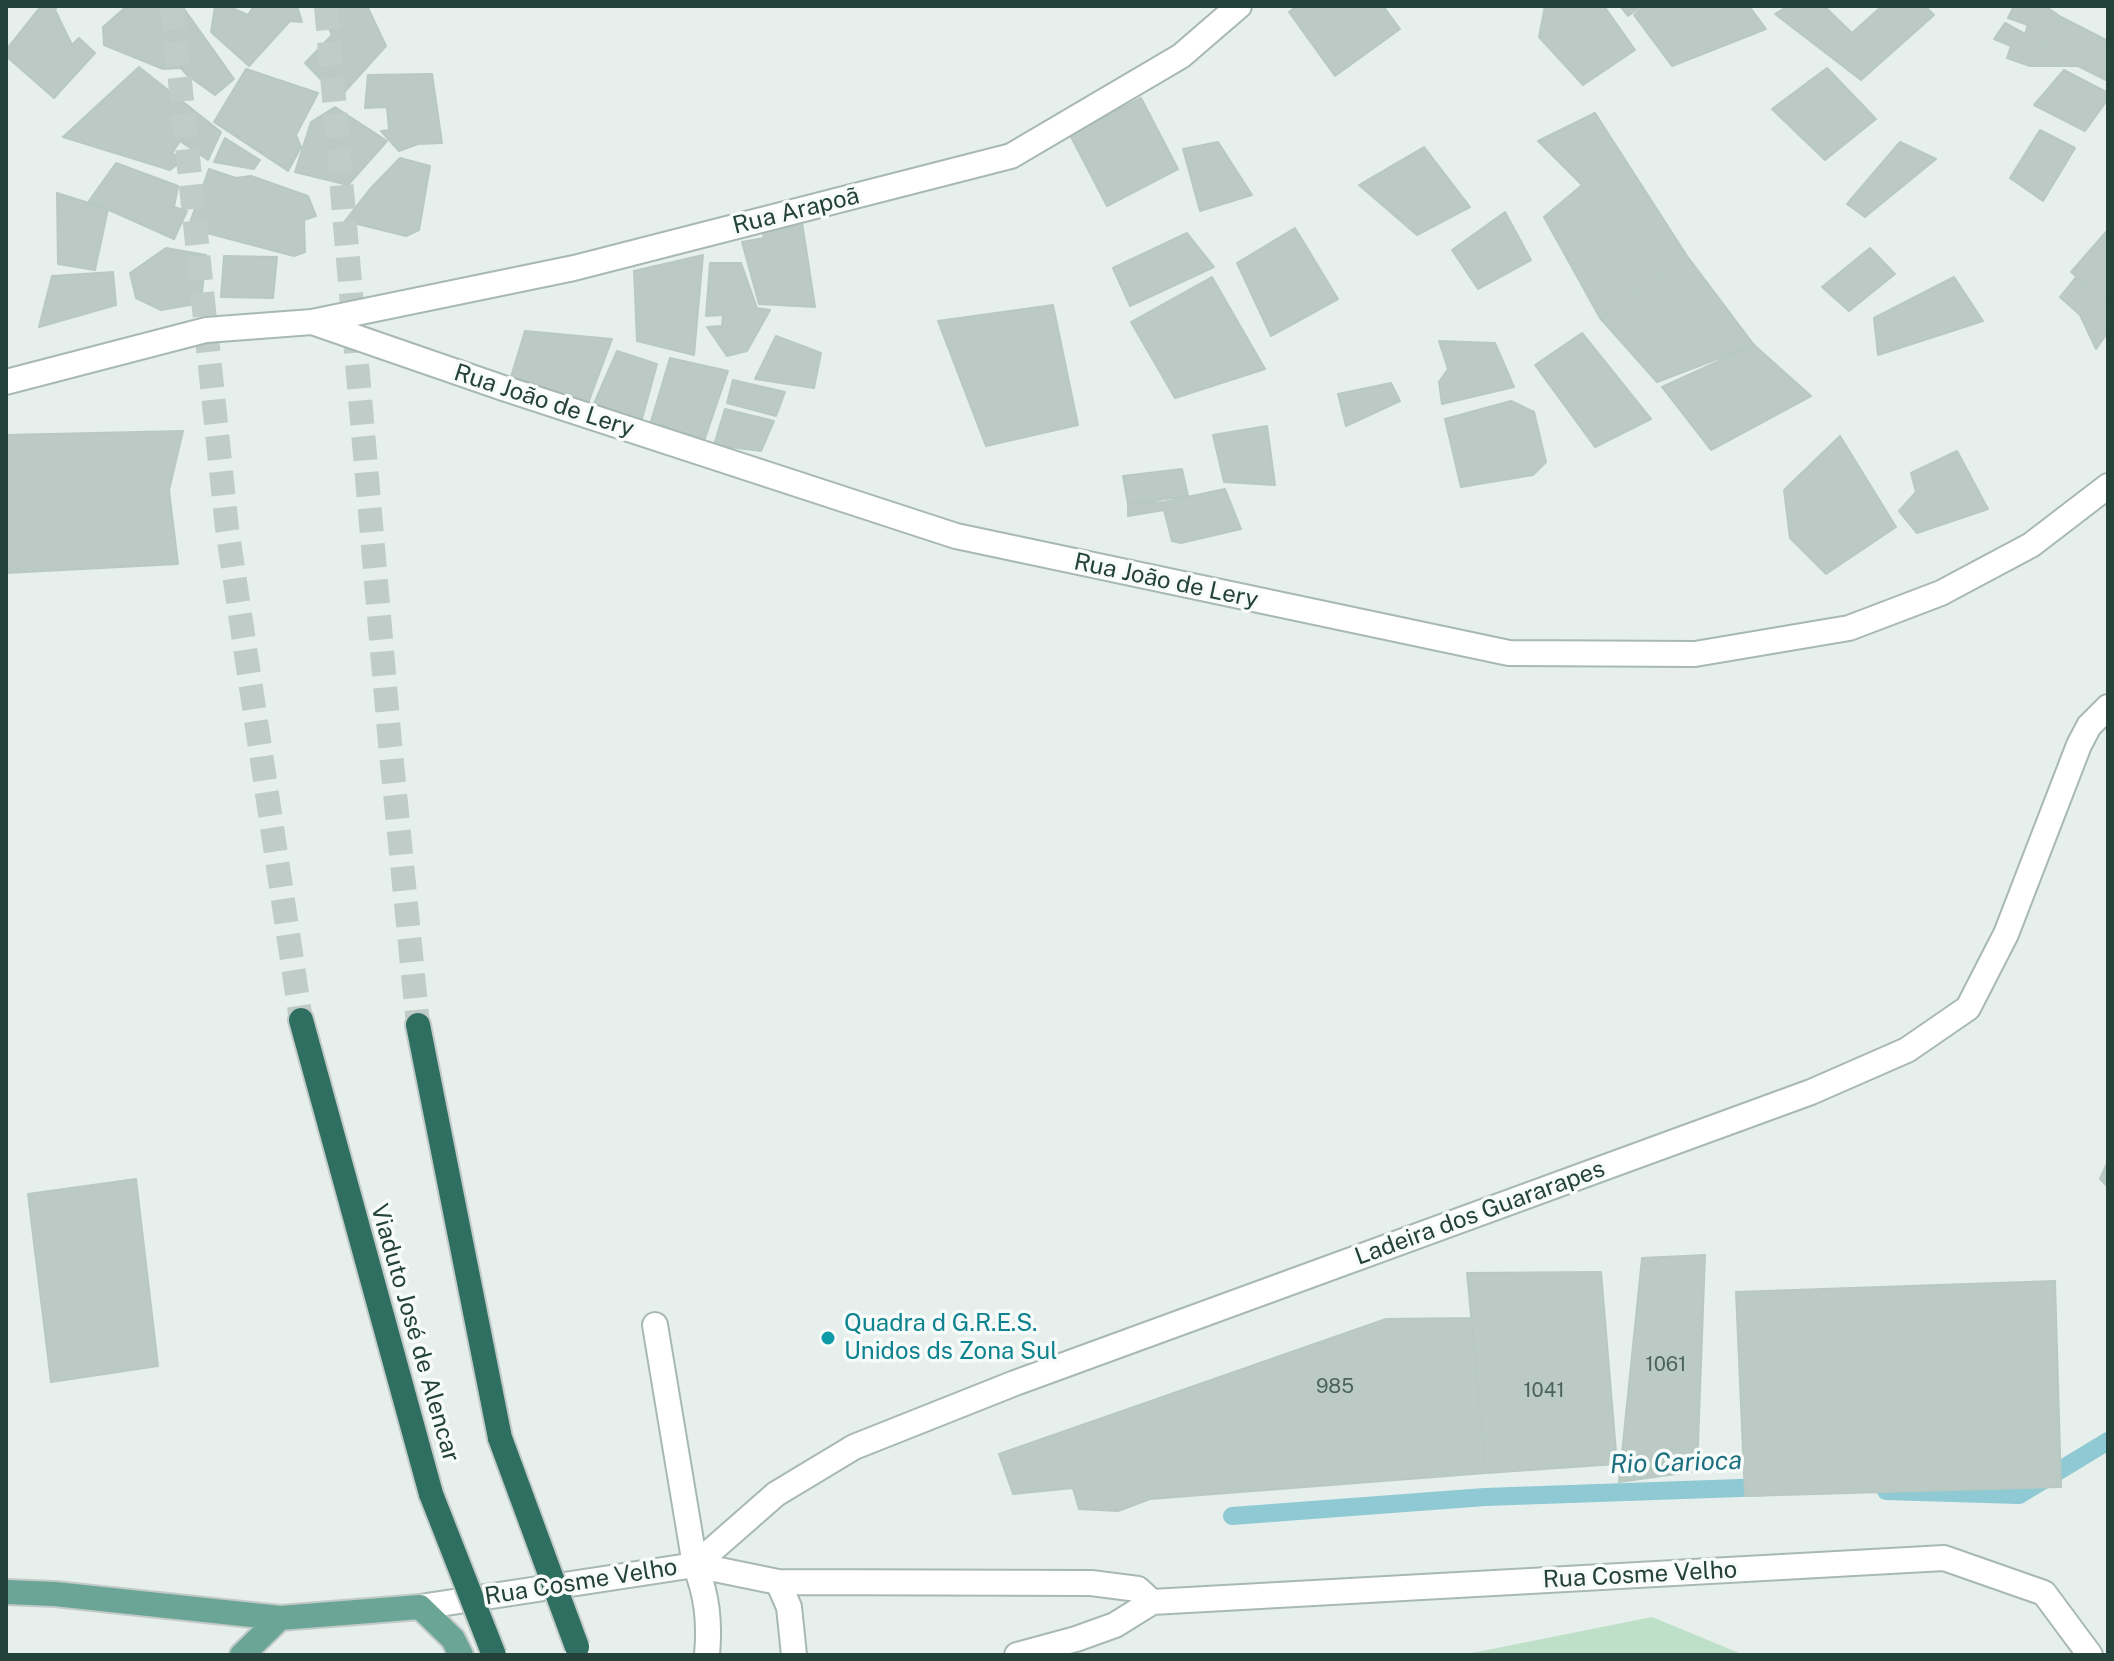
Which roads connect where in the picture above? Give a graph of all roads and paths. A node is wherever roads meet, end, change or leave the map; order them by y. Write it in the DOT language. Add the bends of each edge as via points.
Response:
graph roads {
  1 [pos="1239,6"];
  2 [pos="312,322"];
  3 [pos="6,382"];
  4 [pos="2108,486"];
  5 [pos="2108,707"];
  6 [pos="301,1020"];
  7 [pos="418,1025"];
  8 [pos="655,1325"];
  9 [pos="695,1565"];
  10 [pos="778,1582"];
  11 [pos="6,1592"];
  12 [pos="1152,1602"];
  13 [pos="420,1607"];
  14 [pos="280,1618"];
  15 [pos="579,1652"];
  16 [pos="242,1655"];
  17 [pos="461,1655"];
  18 [pos="494,1655"];
  19 [pos="707,1655"];
  20 [pos="794,1655"];
  21 [pos="1017,1655"];
  22 [pos="2090,1655"];
  1 -- 2 [label="street, Rua Arapoã" via="1181,56 1011,156 574,268"];
  2 -- 3 [label="street, Rua Arapoã" via="206,330"];
  2 -- 4 [label="street, Rua João de Lery" via="956,536 1509,653 1695,654 1849,628 1941,593 2031,545"];
  5 -- 9 [label="street, Ladeira dos Guararapes" via="2079,745 2006,934 1968,1008 1907,1050 1811,1092 1015,1383 854,1447 776,1494"];
  6 -- 18 [label="highway, Viaduto José de Alencar, bridge" via="431,1494"];
  7 -- 15 [label="highway, bridge" via="500,1438"];
  8 -- 9 [label="street"];
  9 -- 10 [label="street, Rua Cosme Velho"];
  9 -- 13 [label="street, Rua Cosme Velho"];
  9 -- 19 [label="street" via="706,1591"];
  10 -- 12 [label="street, Rua Cosme Velho" via="1091,1583 1138,1589"];
  10 -- 20 [label="street" via="789,1607"];
  11 -- 14 [label="main road, Rua Cosme Velho"];
  12 -- 21 [label="street, Rua Cosme Velho" via="1115,1625"];
  12 -- 22 [label="street, Rua Cosme Velho" via="1944,1558 2044,1593"];
  13 -- 14 [label="main road, Rua Cosme Velho"];
  13 -- 17 [label="main road" via="453,1639"];
  14 -- 16 [label="main road"];
}
